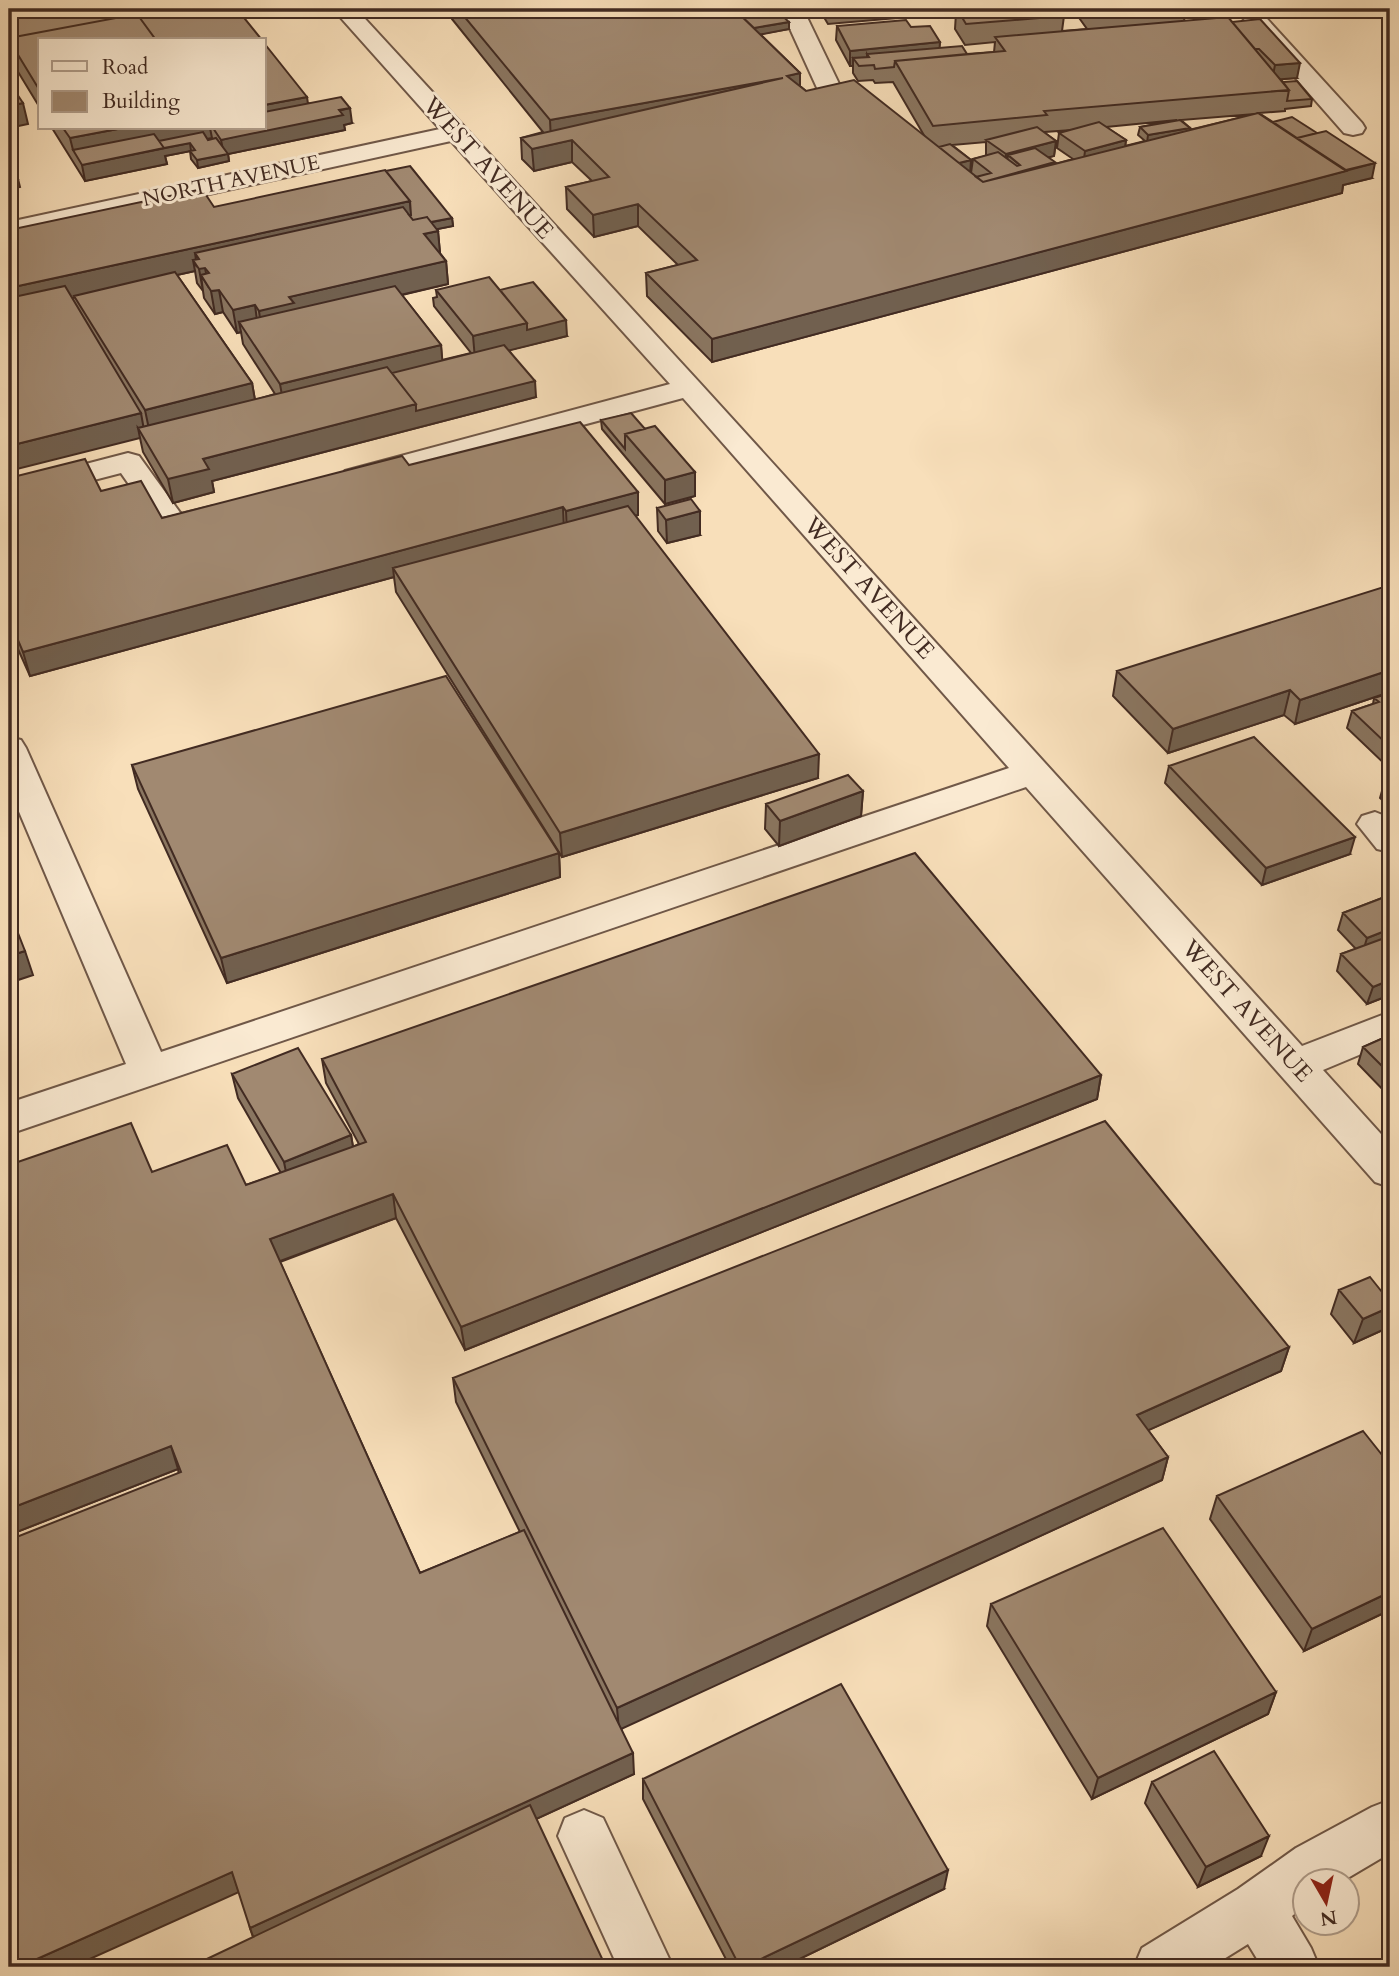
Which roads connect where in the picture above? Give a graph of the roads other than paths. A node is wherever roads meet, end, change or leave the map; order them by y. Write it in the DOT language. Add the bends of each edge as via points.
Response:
graph roads {
  1 [pos="344,9"];
  2 [pos="792,9"];
  3 [pos="1245,20"];
  4 [pos="830,90"];
  5 [pos="1353,128"];
  6 [pos="454,133"];
  7 [pos="9,230"];
  8 [pos="689,388"];
  9 [pos="323,486"];
  10 [pos="9,493"];
  11 [pos="242,508"];
  12 [pos="9,748"];
  13 [pos="1034,772"];
  14 [pos="1390,1026"];
  15 [pos="1296,1065"];
  16 [pos="150,1073"];
  17 [pos="9,1119"];
  18 [pos="1390,1171"];
  19 [pos="1390,1825"];
  20 [pos="584,1836"];
  21 [pos="1257,1908"];
  22 [pos="646,1967"];
  23 [pos="1161,1967"];
  24 [pos="1293,1967"];
  1 -- 6 [label="street, WEST AVENUE"];
  2 -- 4 [label="street"];
  3 -- 5 [label="street"];
  6 -- 7 [label="street, NORTH AVENUE"];
  6 -- 8 [label="street, WEST AVENUE"];
  8 -- 9 [label="street"];
  8 -- 13 [label="street, WEST AVENUE"];
  10 -- 11 [label="street" via="128,462 174,526"];
  12 -- 16 [label="street"];
  13 -- 15 [label="street, WEST AVENUE"];
  13 -- 16 [label="street"];
  14 -- 15 [label="street"];
  15 -- 18 [label="street, WEST AVENUE"];
  16 -- 17 [label="street"];
  19 -- 21 [label="street" via="1315,1867"];
  20 -- 22 [label="street"];
  21 -- 23 [label="street"];
  21 -- 24 [label="street"];
}
